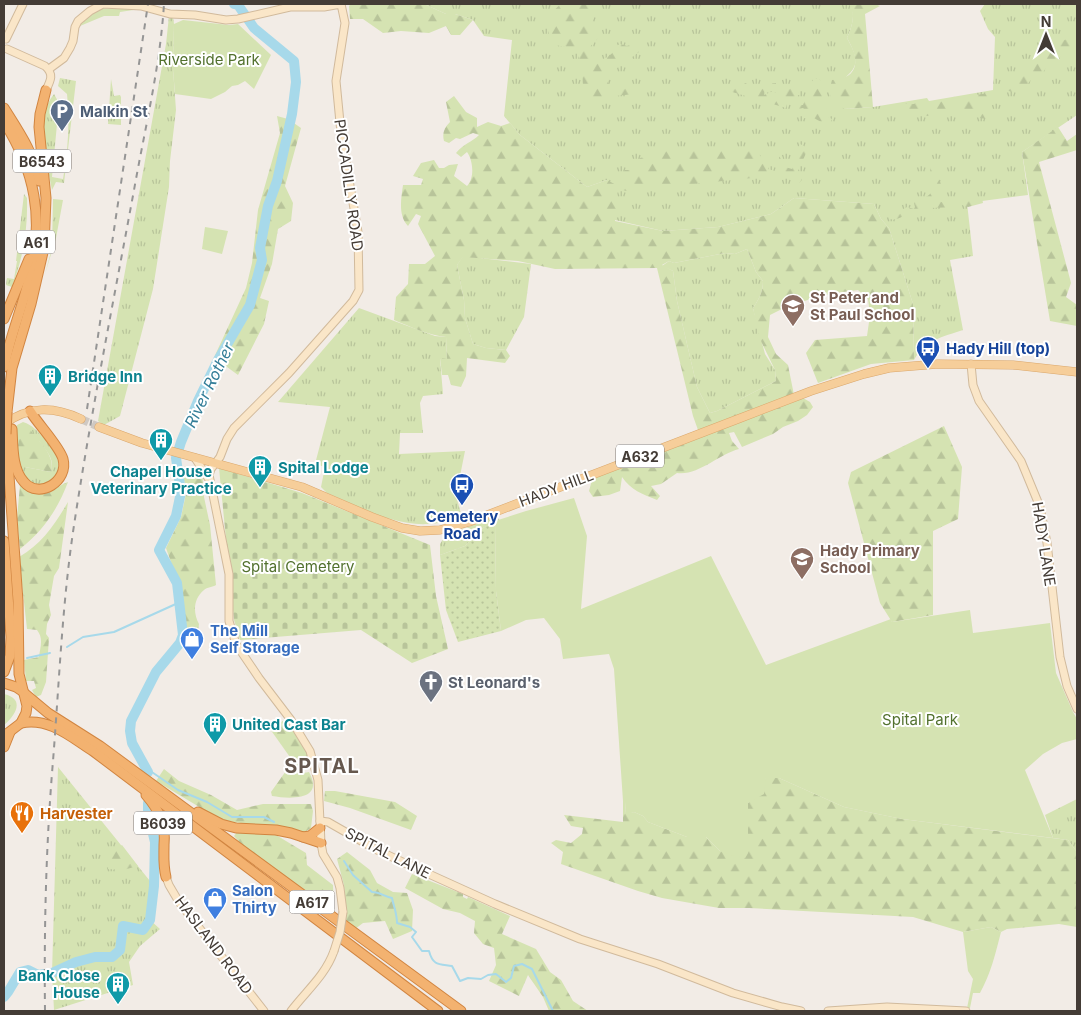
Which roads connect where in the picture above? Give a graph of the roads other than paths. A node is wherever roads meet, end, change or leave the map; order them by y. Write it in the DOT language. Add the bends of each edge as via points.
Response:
graph roads {
  1 [pos="23,4"];
  2 [pos="341,4"];
  3 [pos="5,38"];
  4 [pos="5,50"];
  5 [pos="47,68"];
  6 [pos="46,90"];
  7 [pos="4,108"];
  8 [pos="4,122"];
  9 [pos="45,216"];
  10 [pos="35,246"];
  11 [pos="4,319"];
  12 [pos="971,364"];
  13 [pos="4,367"];
  14 [pos="1077,372"];
  15 [pos="30,411"];
  16 [pos="81,419"];
  17 [pos="99,427"];
  18 [pos="7,429"];
  19 [pos="195,458"];
  20 [pos="214,464"];
  21 [pos="210,481"];
  22 [pos="4,541"];
  23 [pos="4,672"];
  24 [pos="4,684"];
  25 [pos="23,692"];
  26 [pos="1077,709"];
  27 [pos="21,723"];
  28 [pos="7,734"];
  29 [pos="4,747"];
  30 [pos="141,786"];
  31 [pos="163,792"];
  32 [pos="320,825"];
  33 [pos="304,838"];
  34 [pos="320,843"];
  35 [pos="166,877"];
  36 [pos="264,1011"];
  37 [pos="290,1011"];
  38 [pos="438,1011"];
  39 [pos="461,1011"];
  40 [pos="801,1011"];
  41 [pos="828,1011"];
  42 [pos="966,1011"];
  1 -- 3 [label="street"];
  2 -- 5 [label="street" via="290,7 226,20 170,14 141,6 103,4 78,21 64,58"];
  2 -- 20 [label="street, PICCADILLY ROAD" via="344,23 336,81 341,133 358,232 359,290 353,301 289,372 234,428"];
  3 -- 4 [label="street" via="9,44"];
  4 -- 5 [label="street"];
  5 -- 6 [label="street, B6543" via="52,77"];
  6 -- 9 [label="highway, B6543" via="39,127"];
  7 -- 9 [label="highway, A61" via="33,159"];
  8 -- 10 [label="highway, A61" via="25,160 32,183 37,221"];
  9 -- 18 [label="highway, A61, bridge" via="41,264 8,393"];
  10 -- 11 [label="highway"];
  10 -- 13 [label="highway, A61" via="30,276"];
  12 -- 14 [label="main road, A632"];
  12 -- 20 [label="main road, HADY HILL / A632" via="889,368 864,374 449,529 420,531 402,528 302,487"];
  12 -- 26 [label="street, HADY LANE" via="979,401 1021,461 1040,507 1060,657"];
  15 -- 16 [label="main road" via="56,410"];
  15 -- 18 [label="main road" via="20,414"];
  15 -- 18 [label="highway" via="63,459 63,473 56,483 36,489 24,483"];
  17 -- 19 [label="main road, HADY HILL / A632"];
  18 -- 25 [label="highway, A61" via="18,601 19,674"];
  19 -- 20 [label="main road, HADY HILL / A632"];
  19 -- 21 [label="street"];
  20 -- 21 [label="street"];
  21 -- 32 [label="street" via="229,574 229,622 236,644 310,751 318,780"];
  22 -- 23 [label="highway" via="11,637 10,656"];
  24 -- 25 [label="highway"];
  25 -- 27 [label="highway" via="27,710"];
  25 -- 31 [label="highway, A617" via="48,713"];
  27 -- 28 [label="highway"];
  27 -- 30 [label="highway, A617" via="46,723 93,751"];
  28 -- 29 [label="highway"];
  30 -- 35 [label="highway, B6039" via="154,803 164,825"];
  30 -- 38 [label="highway, A617"];
  31 -- 33 [label="highway" via="221,824 276,830"];
  31 -- 39 [label="highway, A617"];
  32 -- 33 [label="highway"];
  32 -- 34 [label="street"];
  32 -- 40 [label="street, SPITAL LANE" via="328,822 377,850 580,939 733,993"];
  33 -- 34 [label="highway"];
  34 -- 37 [label="street, bridge" via="340,888 343,912 340,932 331,961"];
  35 -- 36 [label="street, HASLAND ROAD / B6039" via="180,902"];
  41 -- 42 [label="street" via="887,1007"];
}
